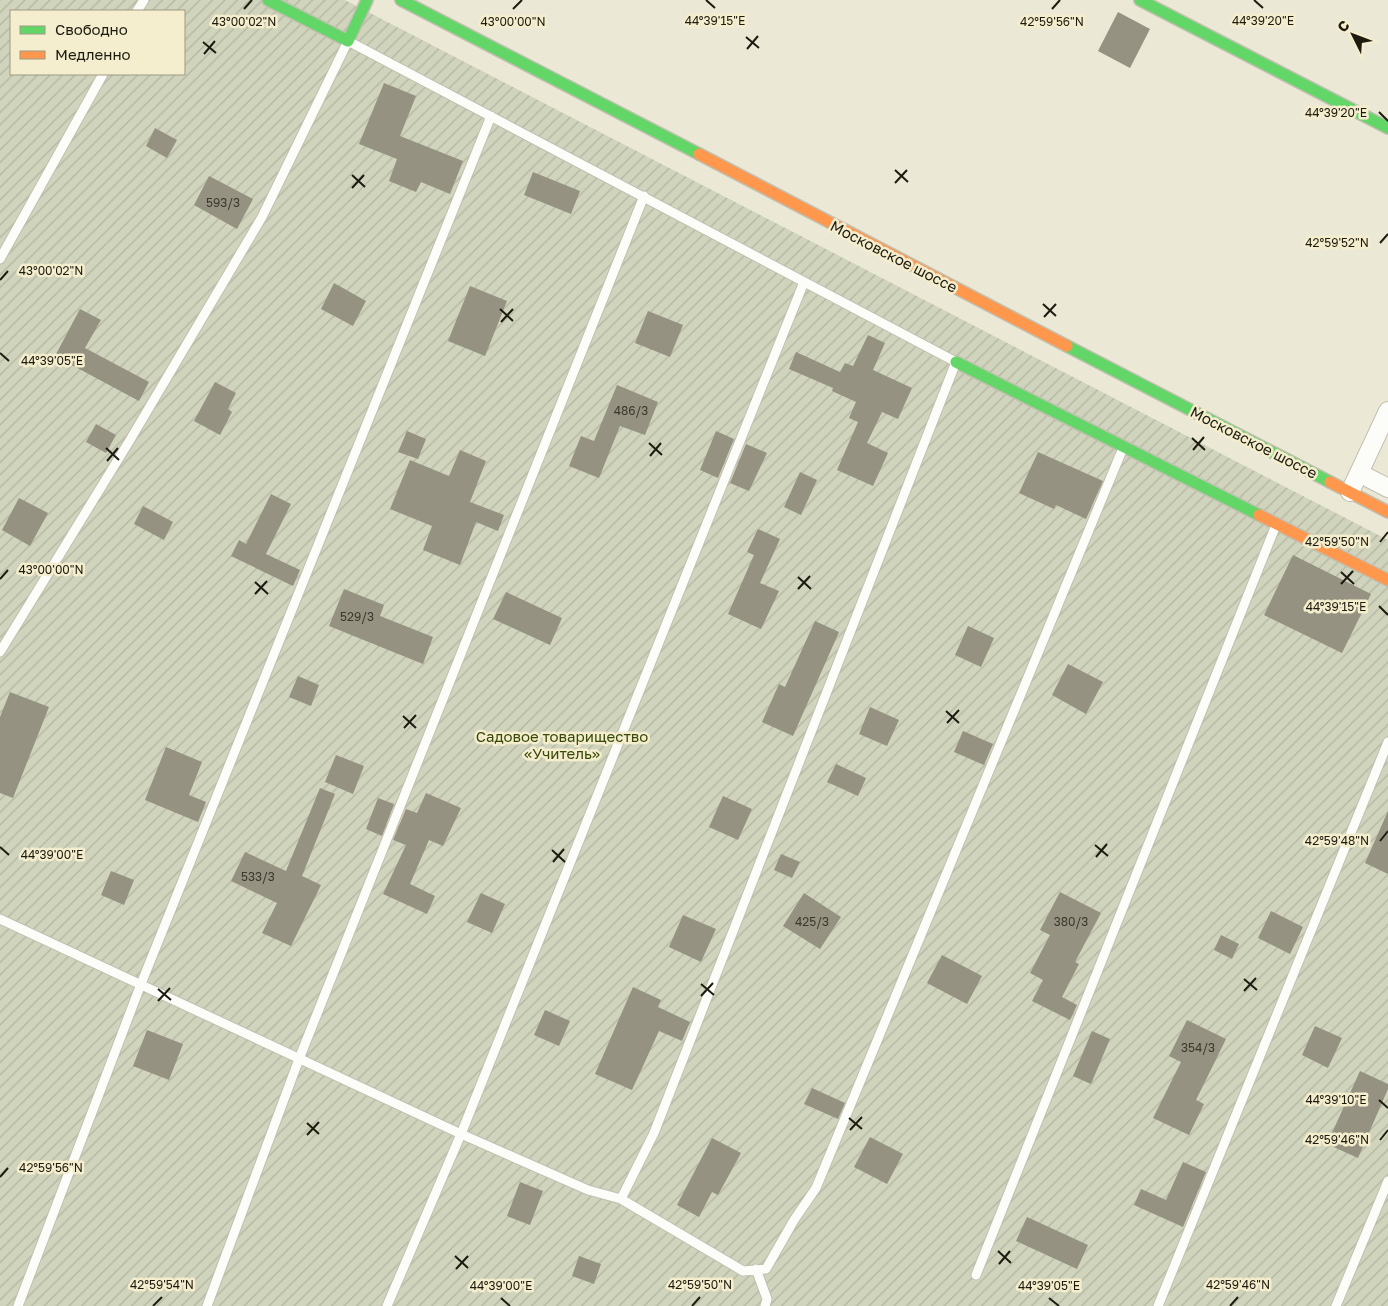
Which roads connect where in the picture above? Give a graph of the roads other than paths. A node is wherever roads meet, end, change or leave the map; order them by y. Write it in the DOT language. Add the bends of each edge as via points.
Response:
graph roads {
  1 [pos="268,0"];
  2 [pos="367,0"];
  3 [pos="401,0"];
  4 [pos="1140,0"];
  5 [pos="348,41"];
  6 [pos="102,75"];
  7 [pos="491,116"];
  8 [pos="1388,128"];
  9 [pos="644,196"];
  10 [pos="0,259"];
  11 [pos="804,282"];
  12 [pos="956,362"];
  13 [pos="1388,411"];
  14 [pos="1124,445"];
  15 [pos="1358,473"];
  16 [pos="1388,488"];
  17 [pos="1350,492"];
  18 [pos="1388,512"];
  19 [pos="1277,524"];
  20 [pos="1388,580"];
  21 [pos="0,652"];
  22 [pos="1388,742"];
  23 [pos="0,919"];
  24 [pos="141,984"];
  25 [pos="299,1058"];
  26 [pos="461,1134"];
  27 [pos="1388,1181"];
  28 [pos="621,1200"];
  29 [pos="756,1270"];
  30 [pos="976,1275"];
  31 [pos="18,1306"];
  32 [pos="207,1306"];
  33 [pos="387,1306"];
  34 [pos="765,1306"];
  35 [pos="1158,1306"];
  36 [pos="1336,1306"];
  1 -- 5 [label="main road"];
  2 -- 5 [label="main road"];
  3 -- 17 [label="main road, Московское шоссе"];
  4 -- 8 [label="main road"];
  5 -- 7 [label="lane"];
  5 -- 21 [label="lane" via="262,217"];
  6 -- 10 [label="lane"];
  7 -- 9 [label="lane"];
  7 -- 24 [label="lane"];
  9 -- 11 [label="lane"];
  9 -- 25 [label="lane"];
  11 -- 12 [label="lane"];
  11 -- 26 [label="lane"];
  12 -- 14 [label="main road"];
  12 -- 28 [label="lane" via="654,1133"];
  13 -- 15 [label="street"];
  14 -- 19 [label="main road"];
  14 -- 29 [label="lane" via="816,1188 766,1268"];
  15 -- 16 [label="street"];
  15 -- 17 [label="street"];
  17 -- 18 [label="main road, Московское шоссе"];
  19 -- 20 [label="main road"];
  19 -- 30 [label="lane"];
  22 -- 35 [label="lane"];
  23 -- 24 [label="lane"];
  24 -- 25 [label="lane"];
  24 -- 31 [label="lane"];
  25 -- 26 [label="lane"];
  25 -- 32 [label="lane"];
  26 -- 28 [label="lane" via="588,1190"];
  26 -- 33 [label="lane"];
  27 -- 36 [label="lane"];
  28 -- 29 [label="lane" via="743,1271"];
  29 -- 34 [label="lane" via="767,1299"];
}
